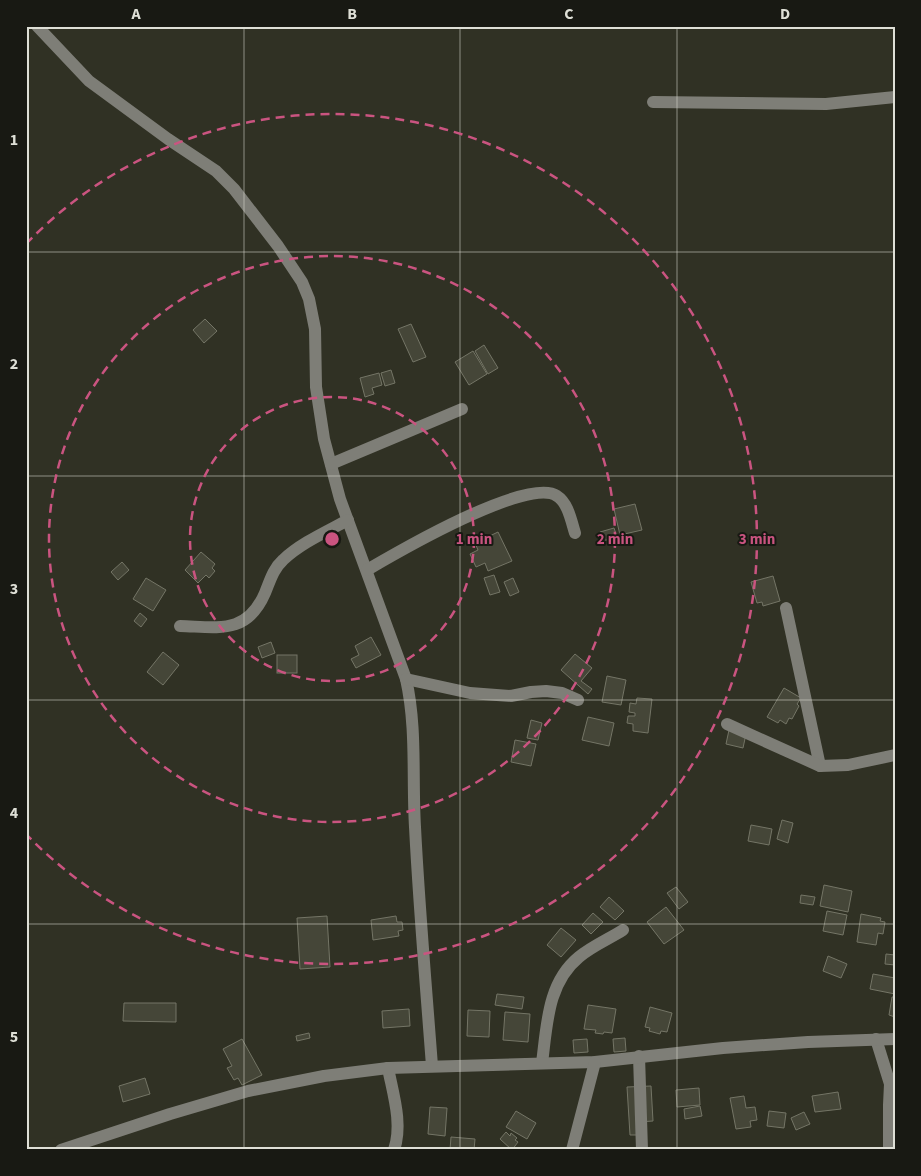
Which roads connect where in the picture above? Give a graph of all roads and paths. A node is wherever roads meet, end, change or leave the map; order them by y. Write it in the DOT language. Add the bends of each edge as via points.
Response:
graph roads {
  1 [pos="38,26"];
  2 [pos="895,97"];
  3 [pos="653,102"];
  4 [pos="462,409"];
  5 [pos="331,464"];
  6 [pos="348,520"];
  7 [pos="575,533"];
  8 [pos="367,570"];
  9 [pos="786,608"];
  10 [pos="180,626"];
  11 [pos="406,679"];
  12 [pos="578,700"];
  13 [pos="727,724"];
  14 [pos="895,755"];
  15 [pos="820,766"];
  16 [pos="623,930"];
  17 [pos="895,1039"];
  18 [pos="876,1040"];
  19 [pos="639,1056"];
  20 [pos="595,1062"];
  21 [pos="542,1063"];
  22 [pos="432,1066"];
  23 [pos="388,1068"];
  24 [pos="892,1080"];
  25 [pos="86,1146"];
  26 [pos="61,1150"];
  27 [pos="394,1150"];
  28 [pos="572,1150"];
  29 [pos="642,1150"];
  30 [pos="889,1150"];
  1 -- 5 [label="street" via="90,81 216,171 278,246 302,282 309,299 315,329 316,387"];
  2 -- 3 [label="street" via="826,104"];
  4 -- 5 [label="street"];
  5 -- 6 [label="street"];
  6 -- 8 [label="street"];
  6 -- 10 [label="street" via="304,544 282,561 271,575 264,595 244,622 224,627"];
  7 -- 8 [label="street" via="565,504 556,495 543,492 474,513"];
  8 -- 11 [label="street"];
  9 -- 15 [label="street"];
  11 -- 12 [label="street" via="470,693 510,696 546,691"];
  11 -- 22 [label="street" via="413,723 414,824"];
  13 -- 15 [label="street"];
  14 -- 15 [label="street" via="848,765"];
  16 -- 21 [label="street" via="580,956 567,969 549,1008"];
  17 -- 18 [label="street"];
  18 -- 19 [label="street"];
  18 -- 24 [label="street"];
  19 -- 20 [label="street"];
  19 -- 29 [label="street"];
  20 -- 21 [label="street"];
  20 -- 28 [label="street"];
  21 -- 22 [label="street"];
  22 -- 23 [label="street"];
  23 -- 25 [label="street" via="248,1091"];
  23 -- 27 [label="street" via="398,1124"];
  24 -- 30 [label="street"];
  25 -- 26 [label="street"];
}
